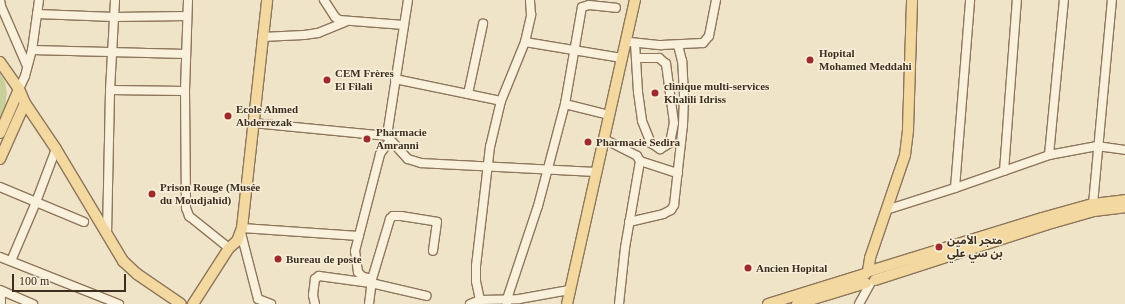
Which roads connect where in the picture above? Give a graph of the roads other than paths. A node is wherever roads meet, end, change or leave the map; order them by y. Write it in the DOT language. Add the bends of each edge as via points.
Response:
graph roads {
  1 [pos="0,0"];
  2 [pos="39,0"];
  3 [pos="115,0"];
  4 [pos="188,0"];
  5 [pos="267,0"];
  6 [pos="324,0"];
  7 [pos="408,0"];
  8 [pos="530,0"];
  9 [pos="635,0"];
  10 [pos="716,0"];
  11 [pos="912,0"];
  12 [pos="970,0"];
  13 [pos="1017,0"];
  14 [pos="1064,0"];
  15 [pos="1112,0"];
  16 [pos="616,8"];
  17 [pos="37,14"];
  18 [pos="187,16"];
  19 [pos="114,17"];
  20 [pos="345,22"];
  21 [pos="483,24"];
  22 [pos="404,25"];
  23 [pos="262,37"];
  24 [pos="525,42"];
  25 [pos="631,42"];
  26 [pos="678,45"];
  27 [pos="575,49"];
  28 [pos="32,50"];
  29 [pos="111,53"];
  30 [pos="186,54"];
  31 [pos="622,58"];
  32 [pos="636,58"];
  33 [pos="0,62"];
  34 [pos="27,66"];
  35 [pos="25,76"];
  36 [pos="395,79"];
  37 [pos="19,89"];
  38 [pos="110,90"];
  39 [pos="185,91"];
  40 [pos="468,94"];
  41 [pos="501,101"];
  42 [pos="25,103"];
  43 [pos="564,104"];
  44 [pos="609,115"];
  45 [pos="253,123"];
  46 [pos="0,133"];
  47 [pos="388,138"];
  48 [pos="604,138"];
  49 [pos="1098,146"];
  50 [pos="56,149"];
  51 [pos="1125,150"];
  52 [pos="1049,155"];
  53 [pos="0,159"];
  54 [pos="640,161"];
  55 [pos="487,166"];
  56 [pos="548,170"];
  57 [pos="597,172"];
  58 [pos="1004,172"];
  59 [pos="678,174"];
  60 [pos="0,187"];
  61 [pos="955,188"];
  62 [pos="1125,200"];
  63 [pos="36,202"];
  64 [pos="1093,204"];
  65 [pos="1125,207"];
  66 [pos="886,210"];
  67 [pos="84,222"];
  68 [pos="629,222"];
  69 [pos="241,231"];
  70 [pos="106,236"];
  71 [pos="359,236"];
  72 [pos="229,248"];
  73 [pos="433,251"];
  74 [pos="0,257"];
  75 [pos="10,261"];
  76 [pos="869,277"];
  77 [pos="372,281"];
  78 [pos="0,290"];
  79 [pos="569,290"];
  80 [pos="427,296"];
  81 [pos="480,300"];
  82 [pos="507,302"];
  83 [pos="115,303"];
  84 [pos="1,304"];
  85 [pos="33,304"];
  86 [pos="181,304"];
  87 [pos="193,304"];
  88 [pos="271,304"];
  89 [pos="315,304"];
  90 [pos="369,304"];
  91 [pos="470,304"];
  92 [pos="567,304"];
  93 [pos="619,304"];
  94 [pos="768,304"];
  95 [pos="797,304"];
  96 [pos="859,304"];
  1 -- 34 [label="street"];
  2 -- 17 [label="street"];
  3 -- 19 [label="street"];
  4 -- 18 [label="street"];
  5 -- 23 [label="main road"];
  6 -- 20 [label="street" via="335,17"];
  7 -- 22 [label="street"];
  8 -- 24 [label="street" via="531,15"];
  9 -- 25 [label="main road"];
  10 -- 26 [label="street" via="706,41"];
  11 -- 66 [label="main road" via="905,155"];
  12 -- 61 [label="street"];
  13 -- 58 [label="street"];
  14 -- 52 [label="street"];
  15 -- 49 [label="street"];
  16 -- 27 [label="street" via="589,5 582,7"];
  17 -- 19 [label="street"];
  17 -- 28 [label="street"];
  18 -- 19 [label="street"];
  18 -- 30 [label="street"];
  19 -- 29 [label="street"];
  20 -- 22 [label="street"];
  20 -- 23 [label="street" via="304,35"];
  21 -- 40 [label="street"];
  22 -- 36 [label="street"];
  23 -- 45 [label="main road"];
  24 -- 27 [label="street"];
  24 -- 41 [label="street"];
  25 -- 26 [label="street"];
  25 -- 31 [label="main road"];
  25 -- 32 [label="street"];
  26 -- 59 [label="street" via="682,61 684,95"];
  27 -- 31 [label="street"];
  27 -- 43 [label="street"];
  28 -- 29 [label="street"];
  28 -- 34 [label="street"];
  29 -- 30 [label="street"];
  29 -- 38 [label="street"];
  30 -- 39 [label="street"];
  31 -- 44 [label="main road"];
  32 -- 32 [label="street" via="642,121 651,143 660,149 670,144 674,124 666,64 659,58"];
  33 -- 37 [label="main road"];
  34 -- 35 [label="street"];
  35 -- 37 [label="street"];
  35 -- 42 [label="street"];
  36 -- 40 [label="street"];
  36 -- 47 [label="street"];
  37 -- 42 [label="main road"];
  37 -- 46 [label="main road"];
  38 -- 39 [label="street"];
  38 -- 70 [label="street"];
  39 -- 72 [label="street" via="186,208 189,216"];
  40 -- 41 [label="street"];
  41 -- 55 [label="street"];
  42 -- 50 [label="main road"];
  42 -- 53 [label="main road"];
  43 -- 44 [label="street"];
  43 -- 56 [label="street"];
  44 -- 48 [label="main road"];
  45 -- 47 [label="street"];
  45 -- 69 [label="main road"];
  47 -- 55 [label="street" via="414,162"];
  47 -- 71 [label="street" via="380,154"];
  48 -- 54 [label="street" via="637,156"];
  48 -- 57 [label="main road"];
  49 -- 51 [label="street"];
  49 -- 52 [label="street"];
  49 -- 64 [label="street"];
  50 -- 63 [label="street"];
  50 -- 70 [label="main road"];
  52 -- 58 [label="street"];
  54 -- 59 [label="street"];
  54 -- 68 [label="street"];
  55 -- 56 [label="street"];
  55 -- 81 [label="street" via="476,266"];
  56 -- 57 [label="street"];
  56 -- 82 [label="street"];
  57 -- 79 [label="main road"];
  58 -- 61 [label="street"];
  59 -- 68 [label="street" via="671,210"];
  60 -- 63 [label="street"];
  61 -- 66 [label="street"];
  62 -- 64 [label="main road"];
  63 -- 67 [label="street"];
  63 -- 75 [label="street"];
  64 -- 76 [label="main road" via="1042,218"];
  65 -- 76 [label="main road" via="1094,211 1045,224"];
  66 -- 76 [label="main road" via="870,258"];
  68 -- 93 [label="street"];
  69 -- 71 [label="street"];
  69 -- 72 [label="main road"];
  69 -- 88 [label="street" via="258,299"];
  70 -- 86 [label="main road" via="129,268"];
  71 -- 77 [label="street" via="355,251 358,272"];
  72 -- 87 [label="main road"];
  73 -- 77 [label="street" via="437,222 393,216"];
  74 -- 75 [label="street"];
  75 -- 83 [label="street"];
  76 -- 94 [label="main road"];
  76 -- 95 [label="main road"];
  76 -- 96 [label="street"];
  77 -- 80 [label="street"];
  77 -- 89 [label="street" via="319,276 315,279"];
  77 -- 90 [label="street"];
  78 -- 84 [label="street"];
  78 -- 85 [label="street"];
  79 -- 82 [label="street"];
  79 -- 92 [label="main road"];
  81 -- 82 [label="street"];
  81 -- 91 [label="street"];
}
